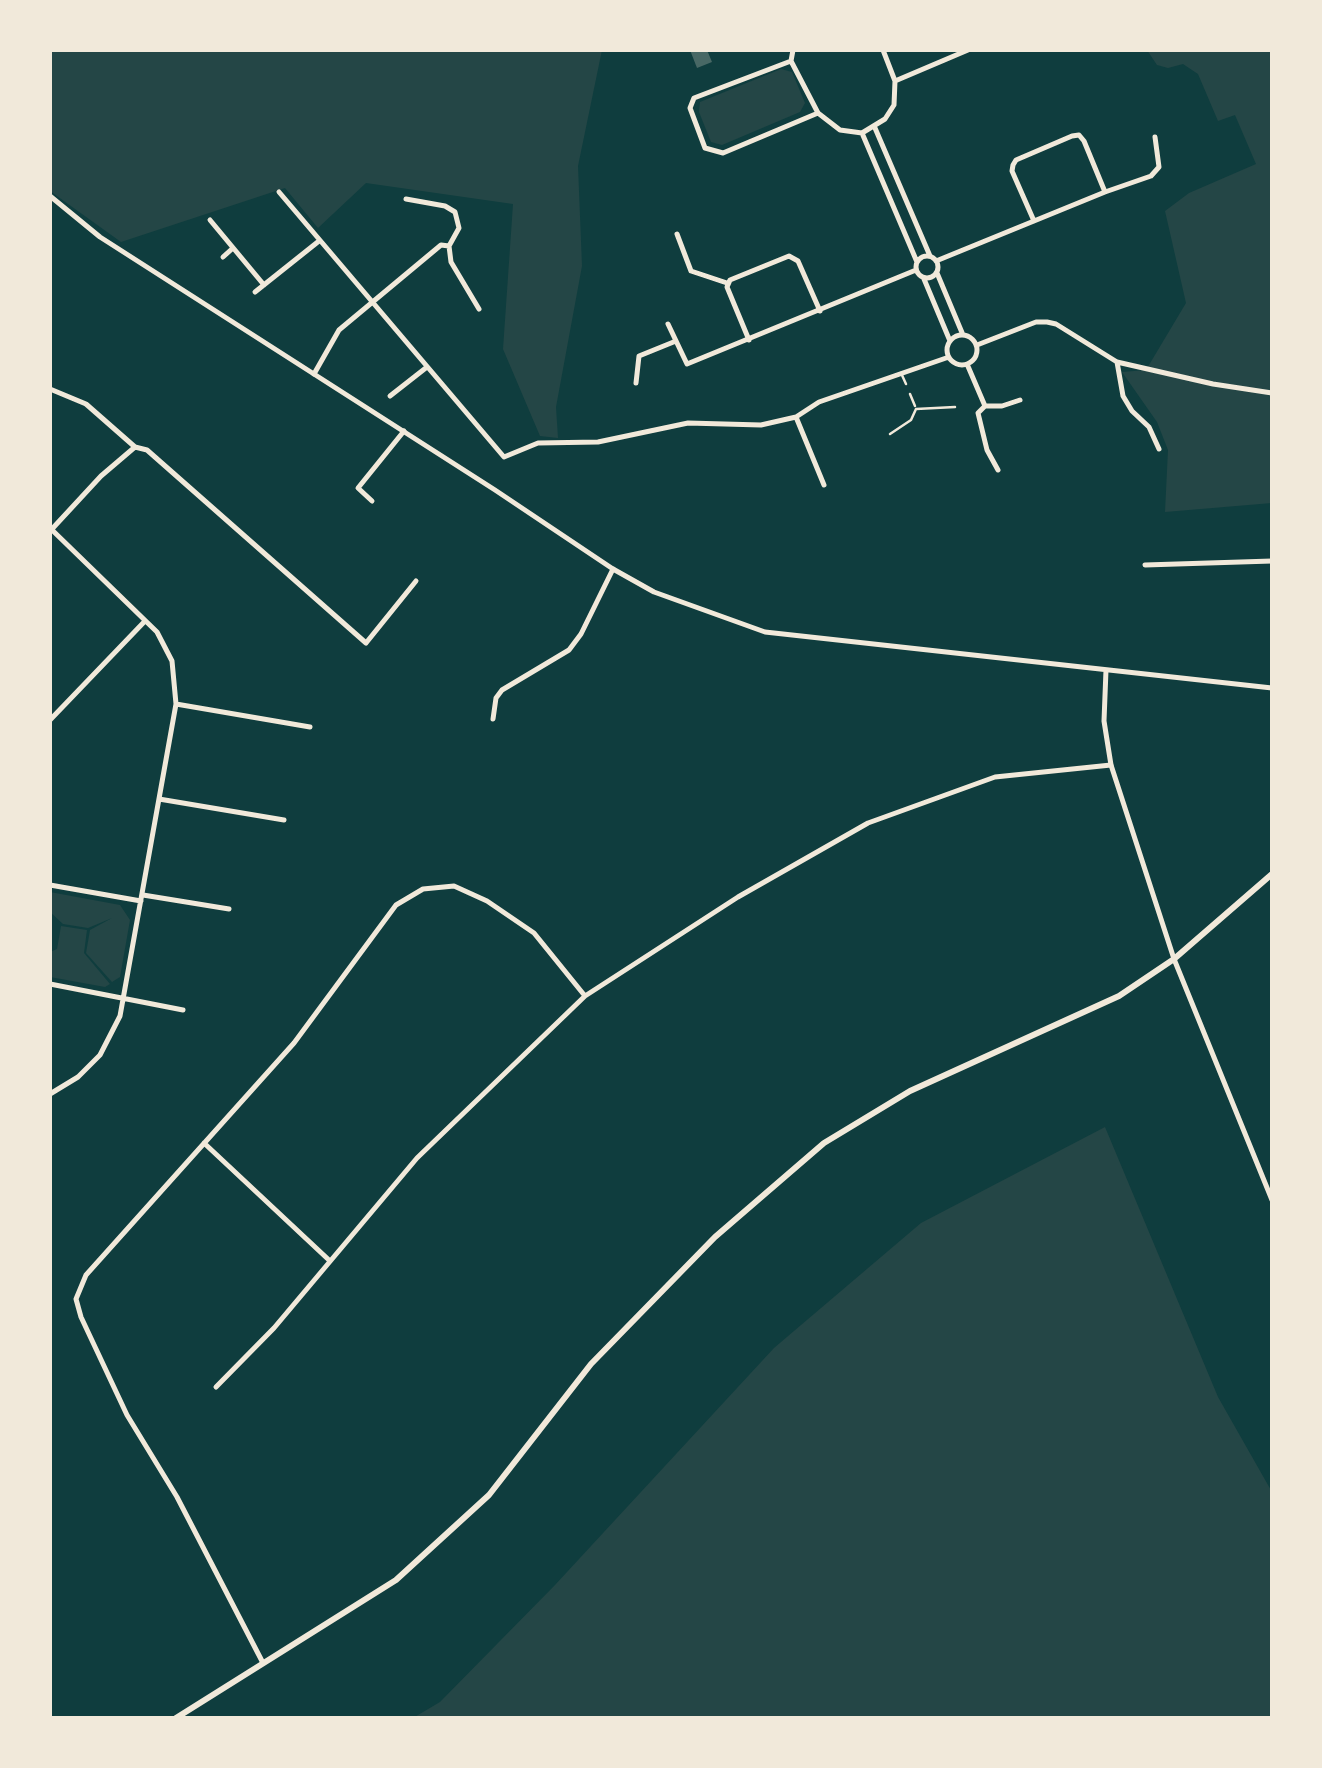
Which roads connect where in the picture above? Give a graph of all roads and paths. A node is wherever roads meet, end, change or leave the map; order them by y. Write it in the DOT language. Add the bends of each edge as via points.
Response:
graph roads {
  1 [pos="792,50"];
  2 [pos="883,50"];
  3 [pos="968,50"];
  4 [pos="791,61"];
  5 [pos="895,81"];
  6 [pos="818,114"];
  7 [pos="875,128"];
  8 [pos="862,134"];
  9 [pos="1155,137"];
  10 [pos="279,192"];
  11 [pos="1104,192"];
  12 [pos="50,196"];
  13 [pos="406,199"];
  14 [pos="210,220"];
  15 [pos="1034,221"];
  16 [pos="678,234"];
  17 [pos="319,241"];
  18 [pos="445,246"];
  19 [pos="233,248"];
  20 [pos="223,258"];
  21 [pos="933,258"];
  22 [pos="916,266"];
  23 [pos="937,273"];
  24 [pos="924,278"];
  25 [pos="727,283"];
  26 [pos="264,284"];
  27 [pos="255,292"];
  28 [pos="374,302"];
  29 [pos="480,309"];
  30 [pos="820,311"];
  31 [pos="668,324"];
  32 [pos="963,335"];
  33 [pos="748,340"];
  34 [pos="676,341"];
  35 [pos="950,341"];
  36 [pos="976,345"];
  37 [pos="949,357"];
  38 [pos="1117,362"];
  39 [pos="967,364"];
  40 [pos="428,366"];
  41 [pos="901,372"];
  42 [pos="314,374"];
  43 [pos="636,383"];
  44 [pos="906,384"];
  45 [pos="50,389"];
  46 [pos="1272,392"];
  47 [pos="910,394"];
  48 [pos="390,396"];
  49 [pos="1020,400"];
  50 [pos="984,406"];
  51 [pos="956,407"];
  52 [pos="916,409"];
  53 [pos="796,417"];
  54 [pos="404,431"];
  55 [pos="890,434"];
  56 [pos="135,447"];
  57 [pos="1158,449"];
  58 [pos="998,470"];
  59 [pos="824,485"];
  60 [pos="372,501"];
  61 [pos="51,529"];
  62 [pos="1272,561"];
  63 [pos="1146,565"];
  64 [pos="615,571"];
  65 [pos="416,581"];
  66 [pos="145,621"];
  67 [pos="1106,670"];
  68 [pos="1272,688"];
  69 [pos="176,704"];
  70 [pos="493,719"];
  71 [pos="50,720"];
  72 [pos="310,727"];
  73 [pos="1110,765"];
  74 [pos="160,799"];
  75 [pos="284,820"];
  76 [pos="1272,874"];
  77 [pos="50,885"];
  78 [pos="142,898"];
  79 [pos="229,910"];
  80 [pos="1174,958"];
  81 [pos="50,984"];
  82 [pos="585,996"];
  83 [pos="124,997"];
  84 [pos="183,1010"];
  85 [pos="50,1094"];
  86 [pos="204,1143"];
  87 [pos="1272,1200"];
  88 [pos="330,1261"];
  89 [pos="216,1387"];
  90 [pos="263,1663"];
  91 [pos="176,1718"];
  1 -- 4 [label="street"];
  2 -- 5 [label="street"];
  3 -- 5 [label="street"];
  4 -- 6 [label="street"];
  4 -- 6 [label="street" via="694,98 690,108 705,148 724,153"];
  5 -- 7 [label="street" via="894,105"];
  6 -- 8 [label="street" via="840,130"];
  7 -- 8 [label="street"];
  7 -- 21 [label="street"];
  8 -- 22 [label="street"];
  9 -- 11 [label="street" via="1156,172"];
  10 -- 17 [label="street"];
  11 -- 15 [label="street"];
  11 -- 15 [label="street" via="1084,142 1072,136 1013,165"];
  12 -- 42 [label="street" via="100,236"];
  13 -- 18 [label="street" via="455,212 459,228"];
  14 -- 19 [label="street"];
  15 -- 21 [label="street"];
  16 -- 25 [label="street" via="691,271"];
  17 -- 26 [label="street"];
  17 -- 28 [label="street"];
  18 -- 28 [label="street"];
  18 -- 29 [label="street"];
  19 -- 20 [label="street"];
  19 -- 26 [label="street"];
  21 -- 22 [label="street"];
  21 -- 23 [label="street"];
  22 -- 24 [label="street"];
  22 -- 30 [label="street"];
  23 -- 24 [label="street"];
  23 -- 32 [label="street"];
  24 -- 35 [label="street"];
  25 -- 30 [label="street" via="789,256 798,261"];
  25 -- 33 [label="street"];
  26 -- 27 [label="street"];
  28 -- 40 [label="street"];
  28 -- 42 [label="street" via="339,330"];
  30 -- 33 [label="street"];
  31 -- 34 [label="street"];
  32 -- 35 [label="street"];
  32 -- 36 [label="street"];
  33 -- 34 [label="street" via="687,364"];
  34 -- 43 [label="street" via="640,356"];
  35 -- 37 [label="street"];
  36 -- 38 [label="street" via="1047,322"];
  36 -- 39 [label="street" via="976,357"];
  37 -- 39 [label="street"];
  37 -- 41 [label="street"];
  38 -- 46 [label="street"];
  38 -- 57 [label="street" via="1122,396"];
  39 -- 50 [label="street"];
  40 -- 48 [label="street"];
  40 -- 53 [label="street" via="504,457 538,443 598,442 688,423 761,425"];
  41 -- 44 [label="lane"];
  41 -- 53 [label="street"];
  42 -- 54 [label="street"];
  45 -- 56 [label="street" via="86,404"];
  47 -- 52 [label="lane"];
  49 -- 50 [label="street"];
  50 -- 58 [label="street" via="979,427"];
  51 -- 52 [label="lane"];
  52 -- 55 [label="lane"];
  53 -- 59 [label="street"];
  54 -- 60 [label="street" via="358,488"];
  54 -- 64 [label="street"];
  56 -- 61 [label="street"];
  56 -- 65 [label="street" via="147,450 366,644"];
  61 -- 66 [label="street"];
  62 -- 63 [label="street"];
  64 -- 67 [label="street" via="765,632"];
  64 -- 70 [label="street" via="569,650 502,690"];
  66 -- 69 [label="street" via="172,661"];
  66 -- 71 [label="street"];
  67 -- 68 [label="street"];
  67 -- 73 [label="street"];
  69 -- 72 [label="street"];
  69 -- 74 [label="street"];
  73 -- 80 [label="street"];
  73 -- 82 [label="street" via="994,777 868,823"];
  74 -- 75 [label="street"];
  74 -- 78 [label="street"];
  76 -- 80 [label="main road"];
  77 -- 78 [label="street"];
  78 -- 79 [label="street"];
  78 -- 83 [label="street"];
  80 -- 87 [label="street"];
  80 -- 90 [label="main road" via="1119,996 910,1091 824,1143 714,1237 591,1364 489,1495 396,1580"];
  81 -- 83 [label="street"];
  82 -- 86 [label="street" via="534,932 454,886 423,889 396,905 294,1044"];
  82 -- 88 [label="street" via="417,1158"];
  83 -- 84 [label="street"];
  83 -- 85 [label="street" via="100,1056"];
  86 -- 88 [label="street"];
  86 -- 90 [label="street" via="86,1275 76,1299 127,1415"];
  88 -- 89 [label="street"];
  90 -- 91 [label="main road"];
}
